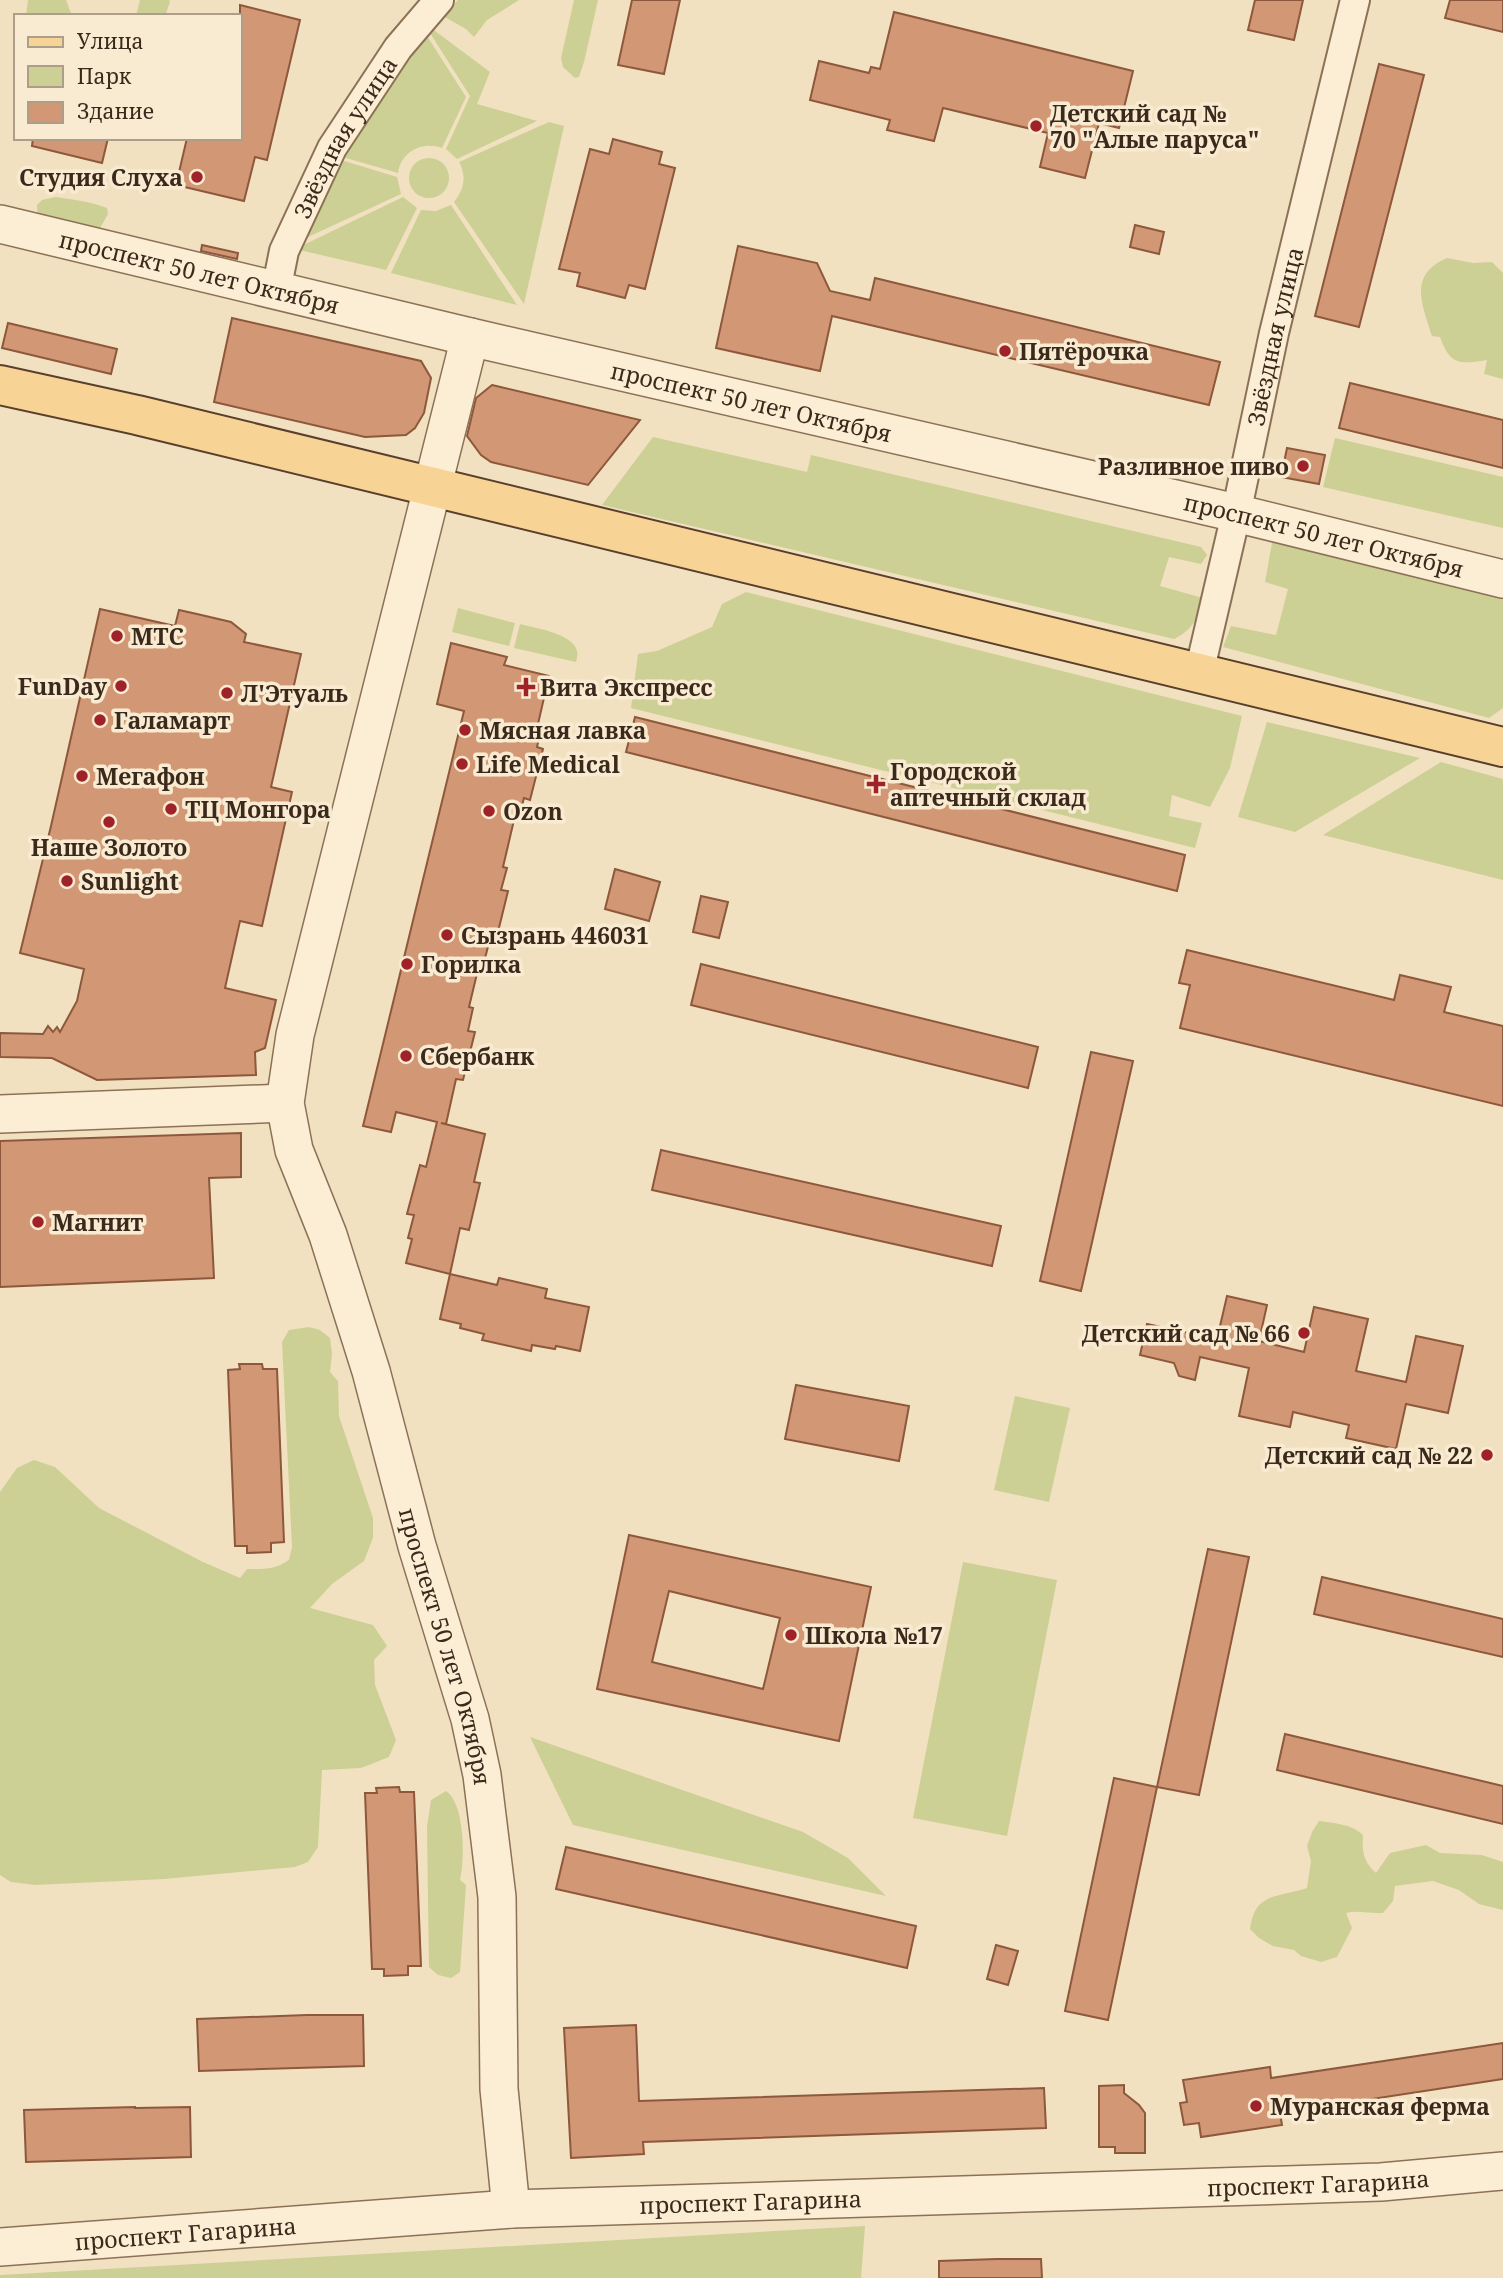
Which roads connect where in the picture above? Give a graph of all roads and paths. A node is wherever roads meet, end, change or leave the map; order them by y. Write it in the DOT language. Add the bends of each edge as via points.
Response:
graph roads {
  1 [pos="439,0"];
  2 [pos="1356,0"];
  3 [pos="0,224"];
  4 [pos="276,291"];
  5 [pos="470,337"];
  6 [pos="0,385"];
  7 [pos="432,487"];
  8 [pos="1236,514"];
  9 [pos="1503,579"];
  10 [pos="1199,673"];
  11 [pos="1503,747"];
  12 [pos="285,1104"];
  13 [pos="0,1114"];
  14 [pos="1503,2171"];
  15 [pos="511,2209"];
  16 [pos="0,2248"];
  1 -- 4 [label="street, Звёздная улица" via="398,48 332,148 284,251"];
  2 -- 8 [label="street, Звёздная улица" via="1274,333"];
  3 -- 4 [label="street, проспект 50 лет Октября"];
  4 -- 5 [label="street, проспект 50 лет Октября"];
  5 -- 7 [label="street, проспект 50 лет Октября"];
  5 -- 8 [label="street, проспект 50 лет Октября"];
  6 -- 7 [label="main road"];
  7 -- 10 [label="main road"];
  7 -- 12 [label="street, проспект 50 лет Октября" via="295,1035"];
  8 -- 9 [label="street, проспект 50 лет Октября"];
  8 -- 10 [label="street, Звёздная улица"];
  10 -- 11 [label="main road"];
  12 -- 13 [label="street"];
  12 -- 15 [label="street, проспект 50 лет Октября" via="294,1150 328,1235 367,1360 416,1546 470,1718 482,1775 497,1897 499,2089"];
  14 -- 15 [label="street, проспект Гагарина" via="1381,2182"];
  15 -- 16 [label="street, проспект Гагарина"];
}
